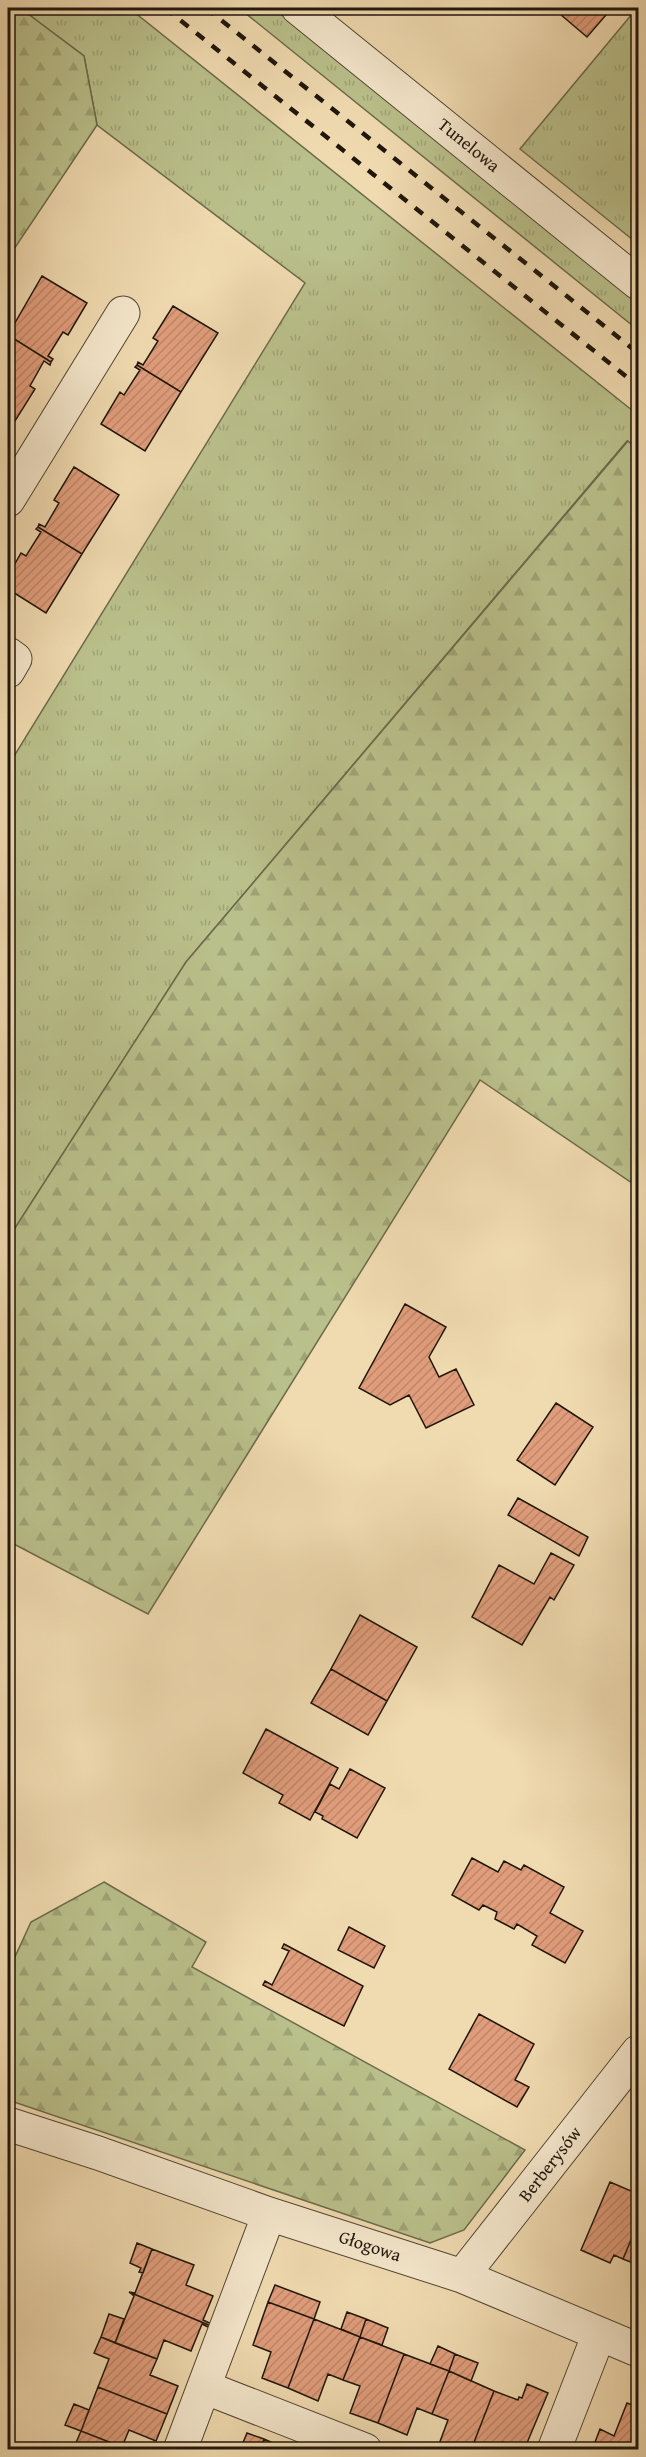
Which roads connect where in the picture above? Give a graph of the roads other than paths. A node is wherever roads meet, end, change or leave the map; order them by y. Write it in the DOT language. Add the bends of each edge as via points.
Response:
graph roads {
  1 [pos="298,8"];
  2 [pos="639,283"];
  3 [pos="123,313"];
  4 [pos="8,500"];
  5 [pos="8,654"];
  6 [pos="8,671"];
  7 [pos="639,2052"];
  8 [pos="8,2124"];
  9 [pos="269,2214"];
  10 [pos="462,2276"];
  11 [pos="599,2334"];
  12 [pos="639,2350"];
  13 [pos="204,2386"];
  14 [pos="364,2449"];
  15 [pos="180,2450"];
  16 [pos="554,2450"];
  1 -- 2 [label="street, Tunelowa"];
  3 -- 4 [label="street"];
  5 -- 6 [label="street" via="15,659"];
  7 -- 10 [label="street, Berberysów"];
  8 -- 9 [label="street, Głogowa"];
  9 -- 10 [label="street, Głogowa"];
  9 -- 13 [label="street"];
  10 -- 11 [label="street, Głogowa"];
  11 -- 12 [label="street, Głogowa"];
  11 -- 16 [label="street"];
  13 -- 14 [label="street"];
  13 -- 15 [label="street"];
}
